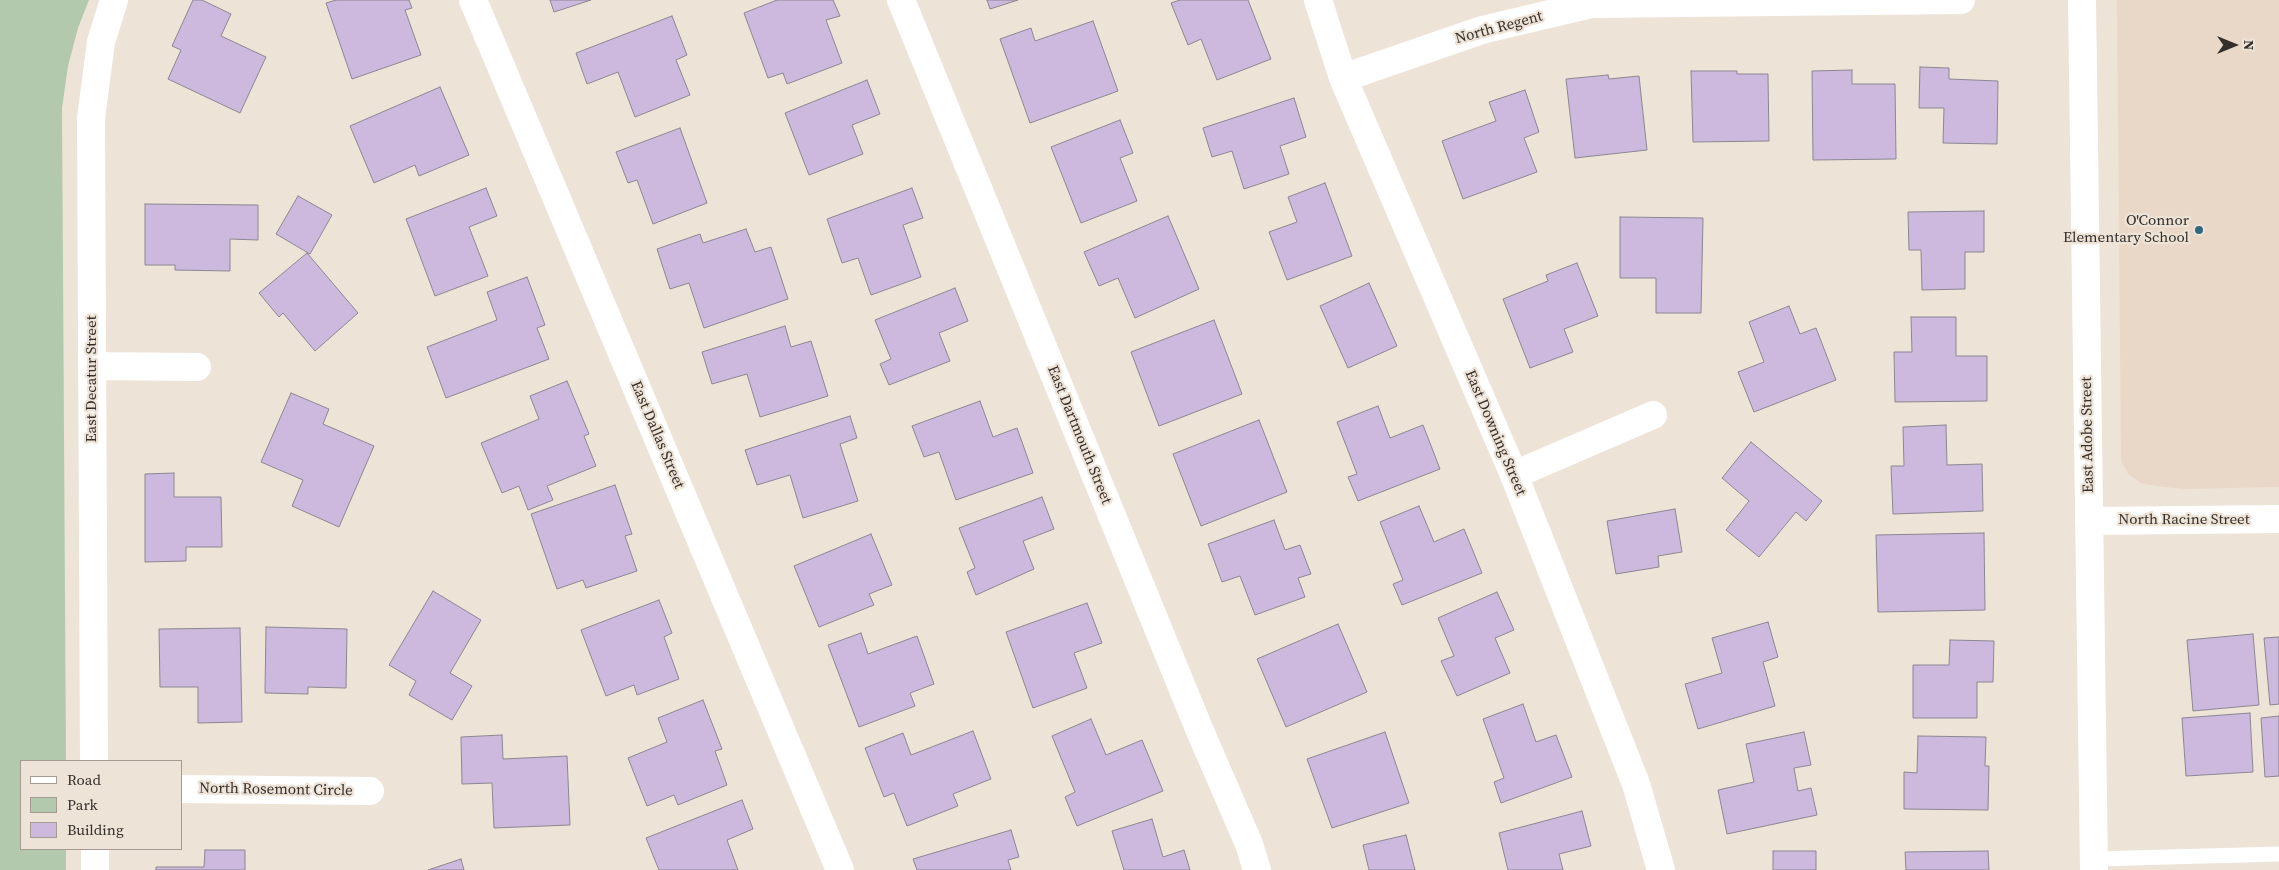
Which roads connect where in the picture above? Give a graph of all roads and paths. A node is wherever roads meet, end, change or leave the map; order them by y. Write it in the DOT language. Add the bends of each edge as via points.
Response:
graph roads {
  1 [pos="114,0"];
  2 [pos="473,0"];
  3 [pos="900,0"];
  4 [pos="1318,0"];
  5 [pos="1961,0"];
  6 [pos="2082,0"];
  7 [pos="1343,78"];
  8 [pos="92,366"];
  9 [pos="197,368"];
  10 [pos="1653,415"];
  11 [pos="1514,475"];
  12 [pos="2279,520"];
  13 [pos="2089,521"];
  14 [pos="94,760"];
  15 [pos="182,789"];
  16 [pos="370,791"];
  17 [pos="94,850"];
  18 [pos="2279,854"];
  19 [pos="2094,864"];
  20 [pos="95,870"];
  21 [pos="840,870"];
  22 [pos="1258,870"];
  23 [pos="1661,870"];
  1 -- 8 [label="street, East Decatur Street" via="102,42 91,118"];
  2 -- 21 [label="street, East Dallas Street"];
  3 -- 22 [label="street, East Dartmouth Street"];
  4 -- 7 [label="street, East Downing Street"];
  5 -- 7 [label="street, North Regent" via="1592,4 1482,30"];
  6 -- 13 [label="street, East Adobe Street"];
  7 -- 11 [label="street, East Downing Street"];
  8 -- 9 [label="street"];
  8 -- 14 [label="street, East Decatur Street"];
  10 -- 11 [label="street"];
  11 -- 23 [label="street, East Downing Street" via="1636,784"];
  12 -- 13 [label="street, North Racine Street"];
  13 -- 19 [label="street, East Adobe Street"];
  15 -- 16 [label="street, North Rosemont Circle"];
  17 -- 20 [label="street"];
  18 -- 19 [label="lane"];
}
